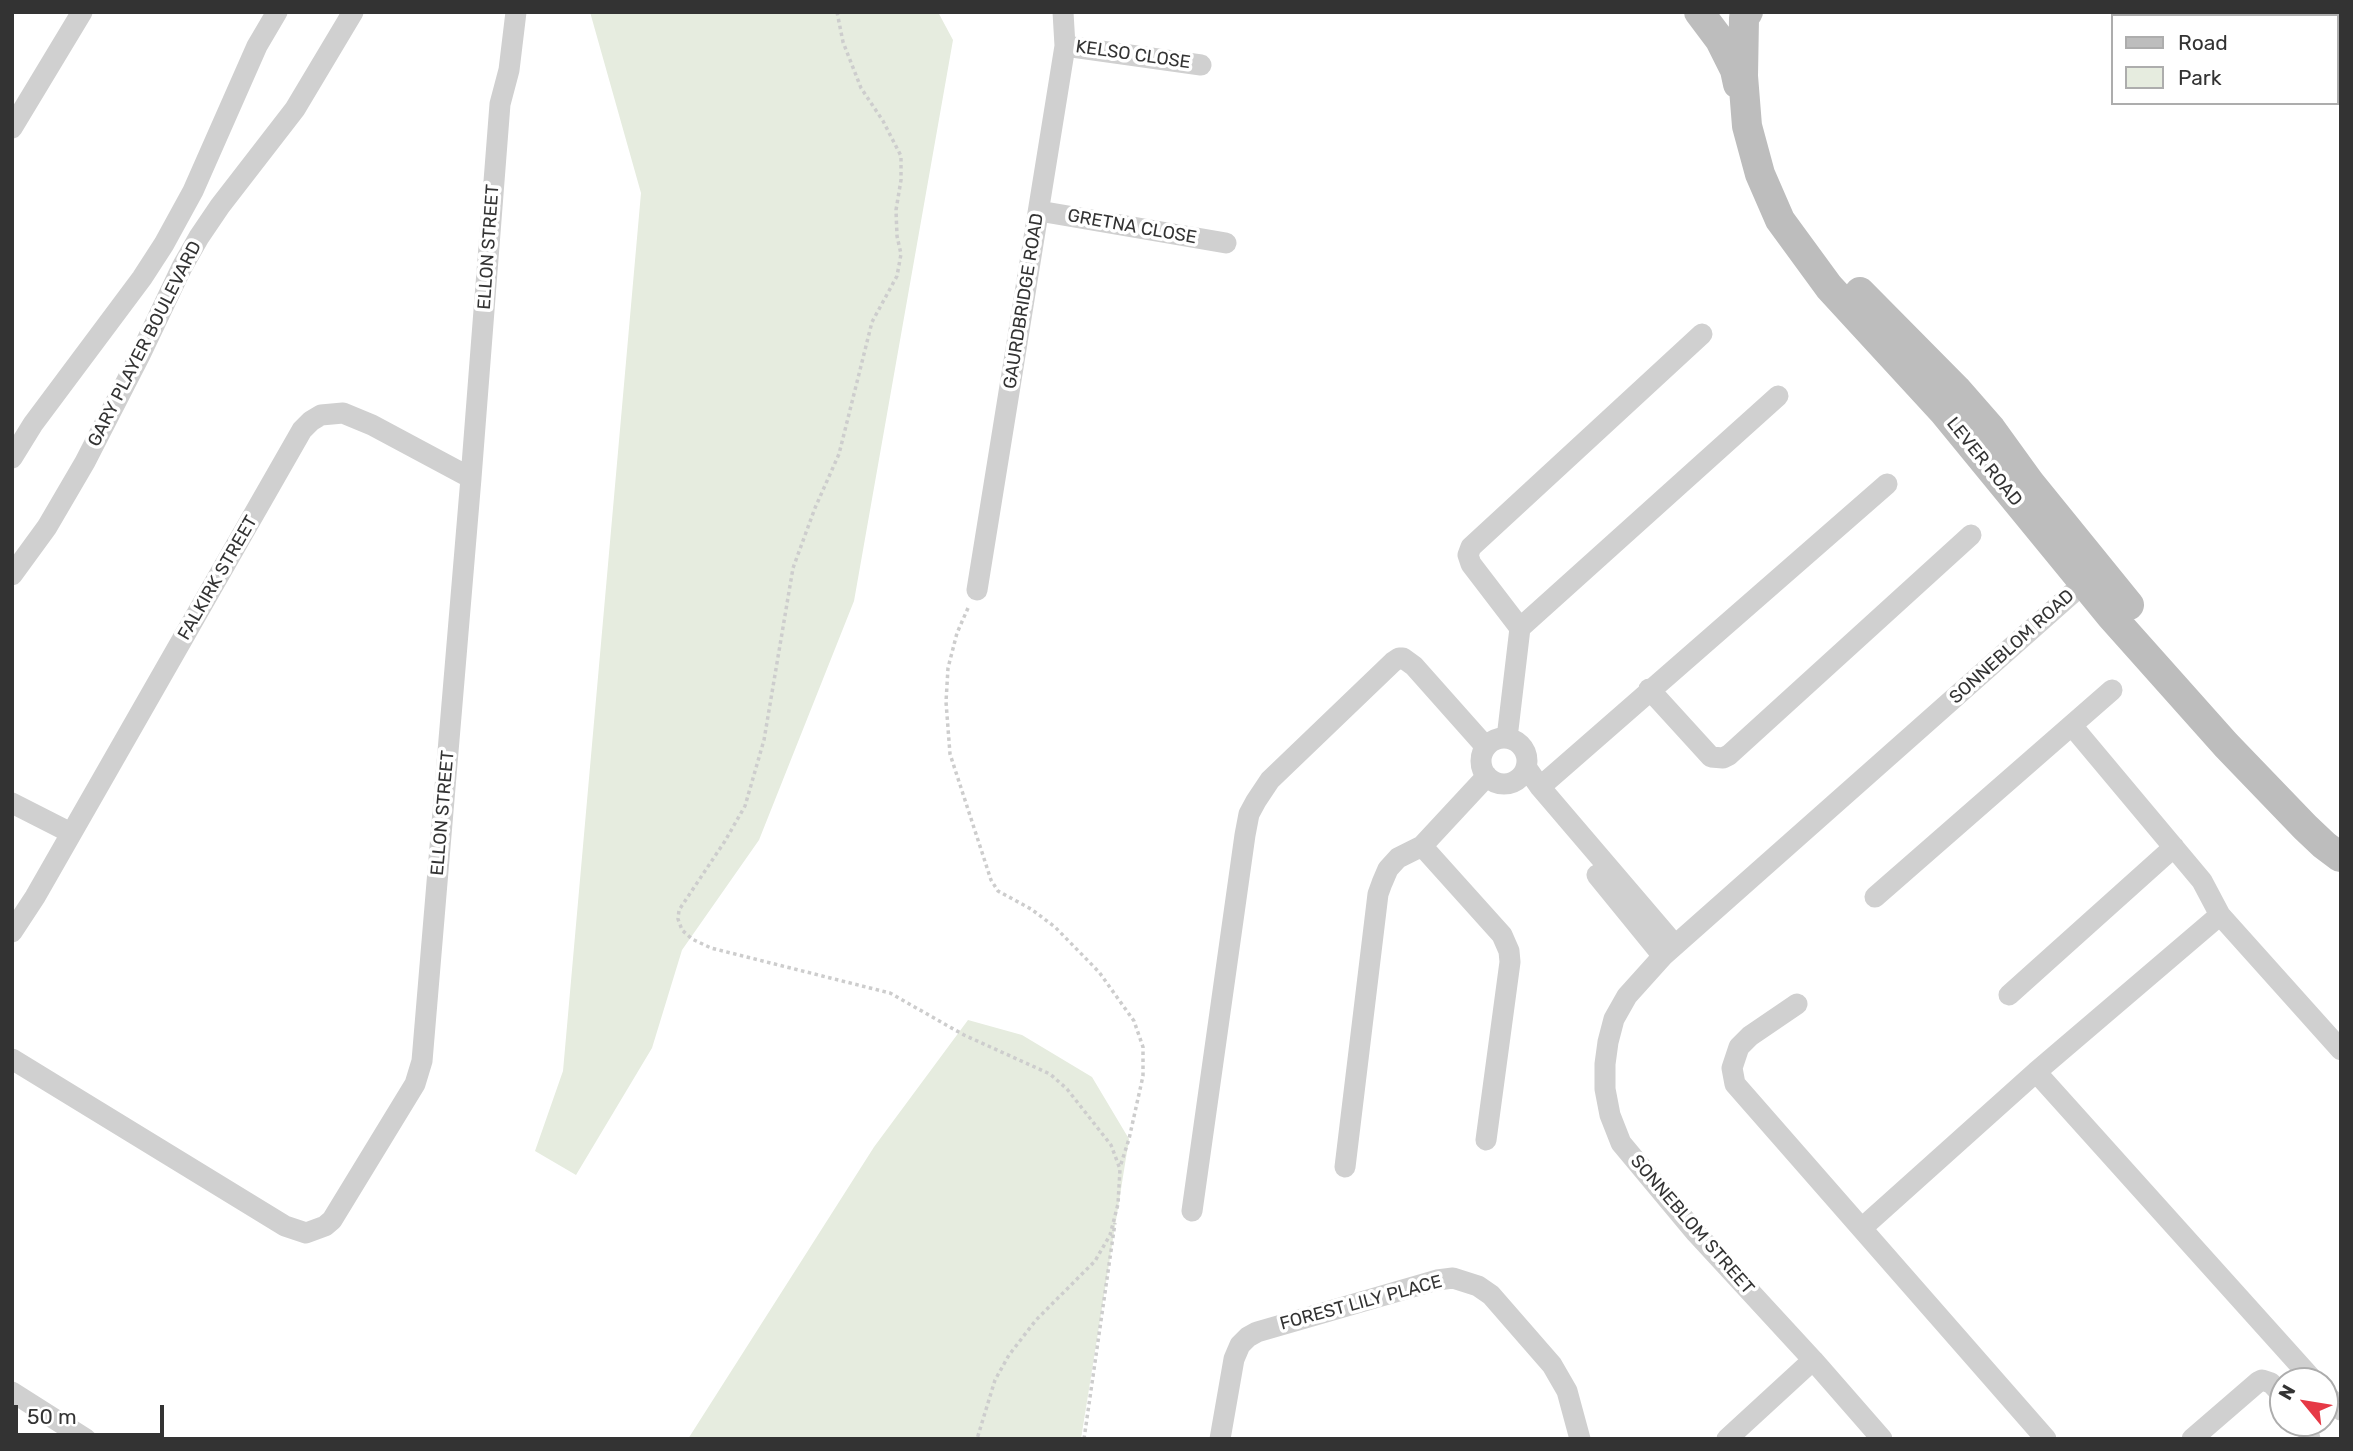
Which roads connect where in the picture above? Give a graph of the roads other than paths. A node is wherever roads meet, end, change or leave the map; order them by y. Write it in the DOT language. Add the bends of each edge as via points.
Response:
graph roads {
  1 [pos="82,12"];
  2 [pos="277,12"];
  3 [pos="354,12"];
  4 [pos="516,12"];
  5 [pos="1063,12"];
  6 [pos="1699,12"];
  7 [pos="1749,12"];
  8 [pos="1065,46"];
  9 [pos="1201,65"];
  10 [pos="1747,125"];
  11 [pos="12,128"];
  12 [pos="1039,211"];
  13 [pos="1226,243"];
  14 [pos="1702,334"];
  15 [pos="1778,396"];
  16 [pos="12,458"];
  17 [pos="471,478"];
  18 [pos="1887,484"];
  19 [pos="1971,535"];
  20 [pos="12,575"];
  21 [pos="2092,576"];
  22 [pos="978,590"];
  23 [pos="1520,628"];
  24 [pos="1649,690"];
  25 [pos="2112,690"];
  26 [pos="1924,725"];
  27 [pos="2073,727"];
  28 [pos="1507,738"];
  29 [pos="1486,747"];
  30 [pos="1521,773"];
  31 [pos="1488,776"];
  32 [pos="1540,786"];
  33 [pos="12,803"];
  34 [pos="71,833"];
  35 [pos="1422,846"];
  36 [pos="2174,847"];
  37 [pos="2341,857"];
  38 [pos="1616,888"];
  39 [pos="1875,897"];
  40 [pos="2220,915"];
  41 [pos="12,932"];
  42 [pos="1669,951"];
  43 [pos="2009,995"];
  44 [pos="1797,1003"];
  45 [pos="2341,1050"];
  46 [pos="12,1059"];
  47 [pos="2036,1073"];
  48 [pos="1486,1140"];
  49 [pos="1345,1167"];
  50 [pos="1192,1211"];
  51 [pos="1862,1228"];
  52 [pos="1813,1360"];
  53 [pos="2301,1367"];
  54 [pos="2269,1382"];
  55 [pos="12,1392"];
  56 [pos="86,1439"];
  57 [pos="1220,1439"];
  58 [pos="1580,1439"];
  59 [pos="1727,1439"];
  60 [pos="1882,1439"];
  61 [pos="2046,1439"];
  62 [pos="2192,1439"];
  1 -- 11 [label="street"];
  2 -- 16 [label="street, GARY PLAYER BOULEVARD" via="164,244"];
  3 -- 20 [label="street, GARY PLAYER BOULEVARD" via="295,109 199,237 85,462"];
  4 -- 17 [label="street, ELLON STREET" via="500,104"];
  5 -- 8 [label="street, GAURDBRIDGE ROAD"];
  6 -- 10 [label="main road" via="1735,70"];
  7 -- 10 [label="main road, LEVER ROAD" via="1744,18"];
  7 -- 21 [label="main road, LEVER ROAD" via="1751,76 1762,131 1779,187 1795,215 1838,269 1990,429"];
  8 -- 9 [label="street, KELSO CLOSE"];
  8 -- 12 [label="street, GAURDBRIDGE ROAD"];
  10 -- 21 [label="main road, LEVER ROAD" via="1760,174 1780,220 1829,287"];
  12 -- 13 [label="street, GRETNA CLOSE"];
  12 -- 22 [label="street, GAURDBRIDGE ROAD"];
  14 -- 23 [label="street" via="1471,547 1471,564"];
  15 -- 23 [label="street"];
  17 -- 34 [label="street, FALKIRK STREET" via="343,413 311,421"];
  17 -- 46 [label="street, ELLON STREET" via="422,1061 415,1084 331,1220 306,1233 294,1231"];
  18 -- 24 [label="street"];
  19 -- 24 [label="street" via="1723,758 1711,757"];
  21 -- 26 [label="street, SONNEBLOM ROAD"];
  21 -- 37 [label="main road, LEVER ROAD" via="2227,746 2314,836"];
  23 -- 28 [label="street"];
  24 -- 32 [label="street"];
  25 -- 27 [label="street"];
  26 -- 42 [label="street, SONNEBLOM STREET"];
  27 -- 36 [label="street"];
  27 -- 39 [label="street"];
  28 -- 29 [label="street"];
  28 -- 30 [label="street" via="1525,751"];
  29 -- 31 [label="street" via="1481,762"];
  29 -- 50 [label="street" via="1414,666 1399,659 1270,780 1256,800 1245,835"];
  30 -- 31 [label="street" via="1501,783"];
  30 -- 32 [label="street"];
  30 -- 38 [label="street"];
  31 -- 35 [label="street"];
  32 -- 38 [label="street"];
  33 -- 34 [label="street"];
  34 -- 41 [label="street, FALKIRK STREET"];
  35 -- 48 [label="street" via="1502,934 1509,951"];
  35 -- 49 [label="street" via="1398,858 1378,894"];
  36 -- 40 [label="street" via="2202,881"];
  36 -- 43 [label="street"];
  38 -- 42 [label="street"];
  40 -- 45 [label="street"];
  40 -- 47 [label="street"];
  42 -- 52 [label="street, SONNEBLOM STREET" via="1627,996 1614,1020 1605,1064 1610,1115 1634,1161"];
  44 -- 51 [label="street" via="1739,1047 1732,1068 1735,1084"];
  47 -- 51 [label="street"];
  47 -- 53 [label="street"];
  51 -- 61 [label="street"];
  52 -- 59 [label="street"];
  52 -- 60 [label="street, SONNEBLOM STREET"];
  54 -- 62 [label="street" via="2258,1382"];
  55 -- 56 [label="street"];
  57 -- 58 [label="street, FOREST LILY PLACE" via="1234,1359 1248,1337 1453,1278 1491,1295 1552,1365 1567,1391"];
}
